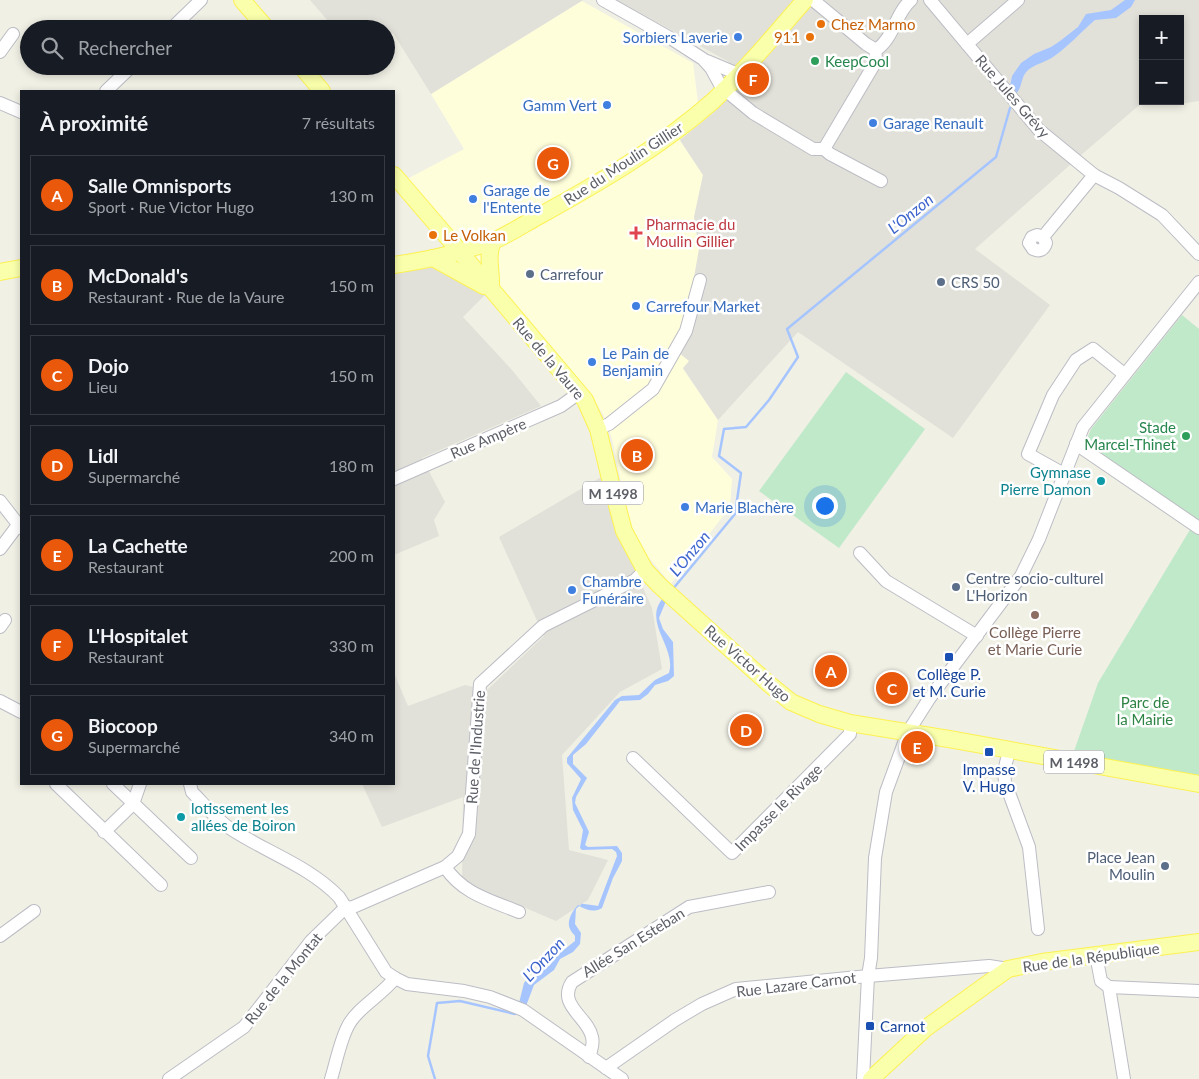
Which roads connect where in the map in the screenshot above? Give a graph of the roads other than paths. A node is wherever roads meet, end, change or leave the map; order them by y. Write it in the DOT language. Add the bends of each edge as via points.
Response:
graph roads {
  1 [pos="201,0"];
  2 [pos="242,0"];
  3 [pos="602,0"];
  4 [pos="805,0"];
  5 [pos="813,0"];
  6 [pos="911,0"];
  7 [pos="930,0"];
  8 [pos="1018,0"];
  9 [pos="180,20"];
  10 [pos="259,20"];
  11 [pos="13,34"];
  12 [pos="967,44"];
  13 [pos="876,50"];
  14 [pos="0,52"];
  15 [pos="703,59"];
  16 [pos="738,74"];
  17 [pos="123,75"];
  18 [pos="309,75"];
  19 [pos="107,90"];
  20 [pos="321,90"];
  21 [pos="723,90"];
  22 [pos="0,103"];
  23 [pos="20,112"];
  24 [pos="824,149"];
  25 [pos="1094,175"];
  26 [pos="395,176"];
  27 [pos="881,181"];
  28 [pos="446,235"];
  29 [pos="1042,237"];
  30 [pos="490,242"];
  31 [pos="461,252"];
  32 [pos="1199,254"];
  33 [pos="433,258"];
  34 [pos="395,265"];
  35 [pos="20,268"];
  36 [pos="0,272"];
  37 [pos="700,280"];
  38 [pos="1199,282"];
  39 [pos="494,292"];
  40 [pos="1124,374"];
  41 [pos="579,393"];
  42 [pos="598,429"];
  43 [pos="1076,444"];
  44 [pos="1064,474"];
  45 [pos="395,479"];
  46 [pos="0,501"];
  47 [pos="20,527"];
  48 [pos="1199,528"];
  49 [pos="0,549"];
  50 [pos="860,553"];
  51 [pos="645,570"];
  52 [pos="668,592"];
  53 [pos="978,636"];
  54 [pos="0,701"];
  55 [pos="20,711"];
  56 [pos="850,723"];
  57 [pos="908,732"];
  58 [pos="1009,751"];
  59 [pos="633,758"];
  60 [pos="1199,784"];
  61 [pos="57,785"];
  62 [pos="114,785"];
  63 [pos="140,785"];
  64 [pos="190,785"];
  65 [pos="132,804"];
  66 [pos="104,832"];
  67 [pos="191,858"];
  68 [pos="445,867"];
  69 [pos="161,885"];
  70 [pos="769,892"];
  71 [pos="345,908"];
  72 [pos="34,911"];
  73 [pos="519,912"];
  74 [pos="1038,929"];
  75 [pos="0,936"];
  76 [pos="1199,942"];
  77 [pos="1096,955"];
  78 [pos="1008,969"];
  79 [pos="868,976"];
  80 [pos="395,978"];
  81 [pos="1109,987"];
  82 [pos="1199,991"];
  83 [pos="589,1057"];
  84 [pos="606,1068"];
  85 [pos="169,1079"];
  86 [pos="331,1079"];
  87 [pos="622,1079"];
  88 [pos="863,1079"];
  89 [pos="871,1079"];
  90 [pos="1124,1079"];
  1 -- 9 [label="street"];
  2 -- 10 [label="main road"];
  3 -- 15 [label="street"];
  4 -- 16 [label="main road, Rue du Moulin Gillier"];
  5 -- 13 [label="street"];
  6 -- 13 [label="street" via="903,7 884,44"];
  7 -- 12 [label="street, Rue Jules Grévy"];
  8 -- 12 [label="street"];
  11 -- 14 [label="street"];
  12 -- 25 [label="street, Rue Jules Grévy" via="1039,130"];
  13 -- 24 [label="street" via="875,64"];
  15 -- 16 [label="street"];
  15 -- 21 [label="street"];
  16 -- 21 [label="main road, Rue du Moulin Gillier"];
  17 -- 19 [label="street"];
  18 -- 20 [label="main road"];
  21 -- 24 [label="street" via="813,149"];
  21 -- 30 [label="main road, Rue du Moulin Gillier" via="677,131 636,159"];
  22 -- 23 [label="street"];
  24 -- 27 [label="street"];
  25 -- 29 [label="street"];
  25 -- 32 [label="street, Rue Jules Grévy" via="1162,215"];
  26 -- 28 [label="main road, M 1498"];
  28 -- 30 [label="main road"];
  28 -- 31 [label="main road, M 1498"];
  30 -- 31 [label="main road, Rue du Moulin Gillier"];
  30 -- 39 [label="main road" via="488,257"];
  31 -- 33 [label="main road, Rue du Moulin Gillier"];
  31 -- 39 [label="main road, M 1498"];
  33 -- 34 [label="main road, Rue du Moulin Gillier"];
  33 -- 39 [label="main road, Rue de la Vaure"];
  35 -- 36 [label="main road"];
  37 -- 42 [label="street" via="686,330 654,389"];
  38 -- 40 [label="street"];
  39 -- 41 [label="main road, Rue de la Vaure / M 1498"];
  40 -- 43 [label="street" via="1083,426"];
  40 -- 44 [label="street" via="1093,349 1076,360 1053,395 1028,454"];
  41 -- 42 [label="main road, Rue de la Vaure / M 1498"];
  41 -- 45 [label="street, Rue Ampère" via="561,406"];
  42 -- 51 [label="main road, Rue de la Vaure / M 1498" via="624,531"];
  43 -- 44 [label="street"];
  43 -- 48 [label="street"];
  44 -- 53 [label="street" via="1030,560"];
  46 -- 47 [label="street"];
  47 -- 49 [label="street"];
  50 -- 53 [label="street" via="886,581"];
  51 -- 52 [label="main road, Rue de la Vaure / M 1498"];
  51 -- 68 [label="street, Rue de l'Industrie" via="636,580 543,626 480,684 469,834 458,856"];
  52 -- 56 [label="main road, Rue Victor Hugo / M 1498" via="791,702"];
  53 -- 57 [label="street"];
  54 -- 55 [label="street"];
  56 -- 57 [label="main road, Rue Victor Hugo / M 1498"];
  56 -- 59 [label="street, Impasse le Rivage" via="850,734 732,853"];
  57 -- 58 [label="main road, Rue Victor Hugo / M 1498"];
  57 -- 79 [label="street" via="886,792 874,858"];
  58 -- 60 [label="main road, Rue Victor Hugo / M 1498"];
  58 -- 74 [label="street" via="1005,782 1028,847"];
  61 -- 66 [label="street"];
  62 -- 65 [label="street"];
  63 -- 65 [label="street"];
  64 -- 71 [label="street" via="192,792 227,826 314,875 335,893"];
  65 -- 66 [label="street"];
  65 -- 67 [label="street"];
  66 -- 69 [label="street"];
  68 -- 71 [label="street, Rue de l'Industrie"];
  68 -- 73 [label="street" via="465,890"];
  70 -- 83 [label="street, Allée San Esteban" via="689,906 572,982 567,989 568,998 593,1039"];
  71 -- 80 [label="street" via="386,972"];
  71 -- 85 [label="street, Rue de la Montat" via="311,941 244,1027"];
  72 -- 75 [label="street"];
  76 -- 77 [label="main road, Rue de la République"];
  77 -- 78 [label="main road, Rue de la République"];
  77 -- 81 [label="street" via="1102,981"];
  78 -- 79 [label="street, Rue Lazare Carnot" via="989,966"];
  78 -- 89 [label="main road, Rue de la République" via="926,1028"];
  79 -- 84 [label="street, Rue Lazare Carnot" via="736,989 675,1020"];
  79 -- 88 [label="street"];
  80 -- 83 [label="street" via="407,984 481,995 522,1010"];
  80 -- 86 [label="street" via="348,1025"];
  81 -- 82 [label="street"];
  81 -- 90 [label="street"];
  83 -- 84 [label="street"];
  84 -- 87 [label="street"];
}
